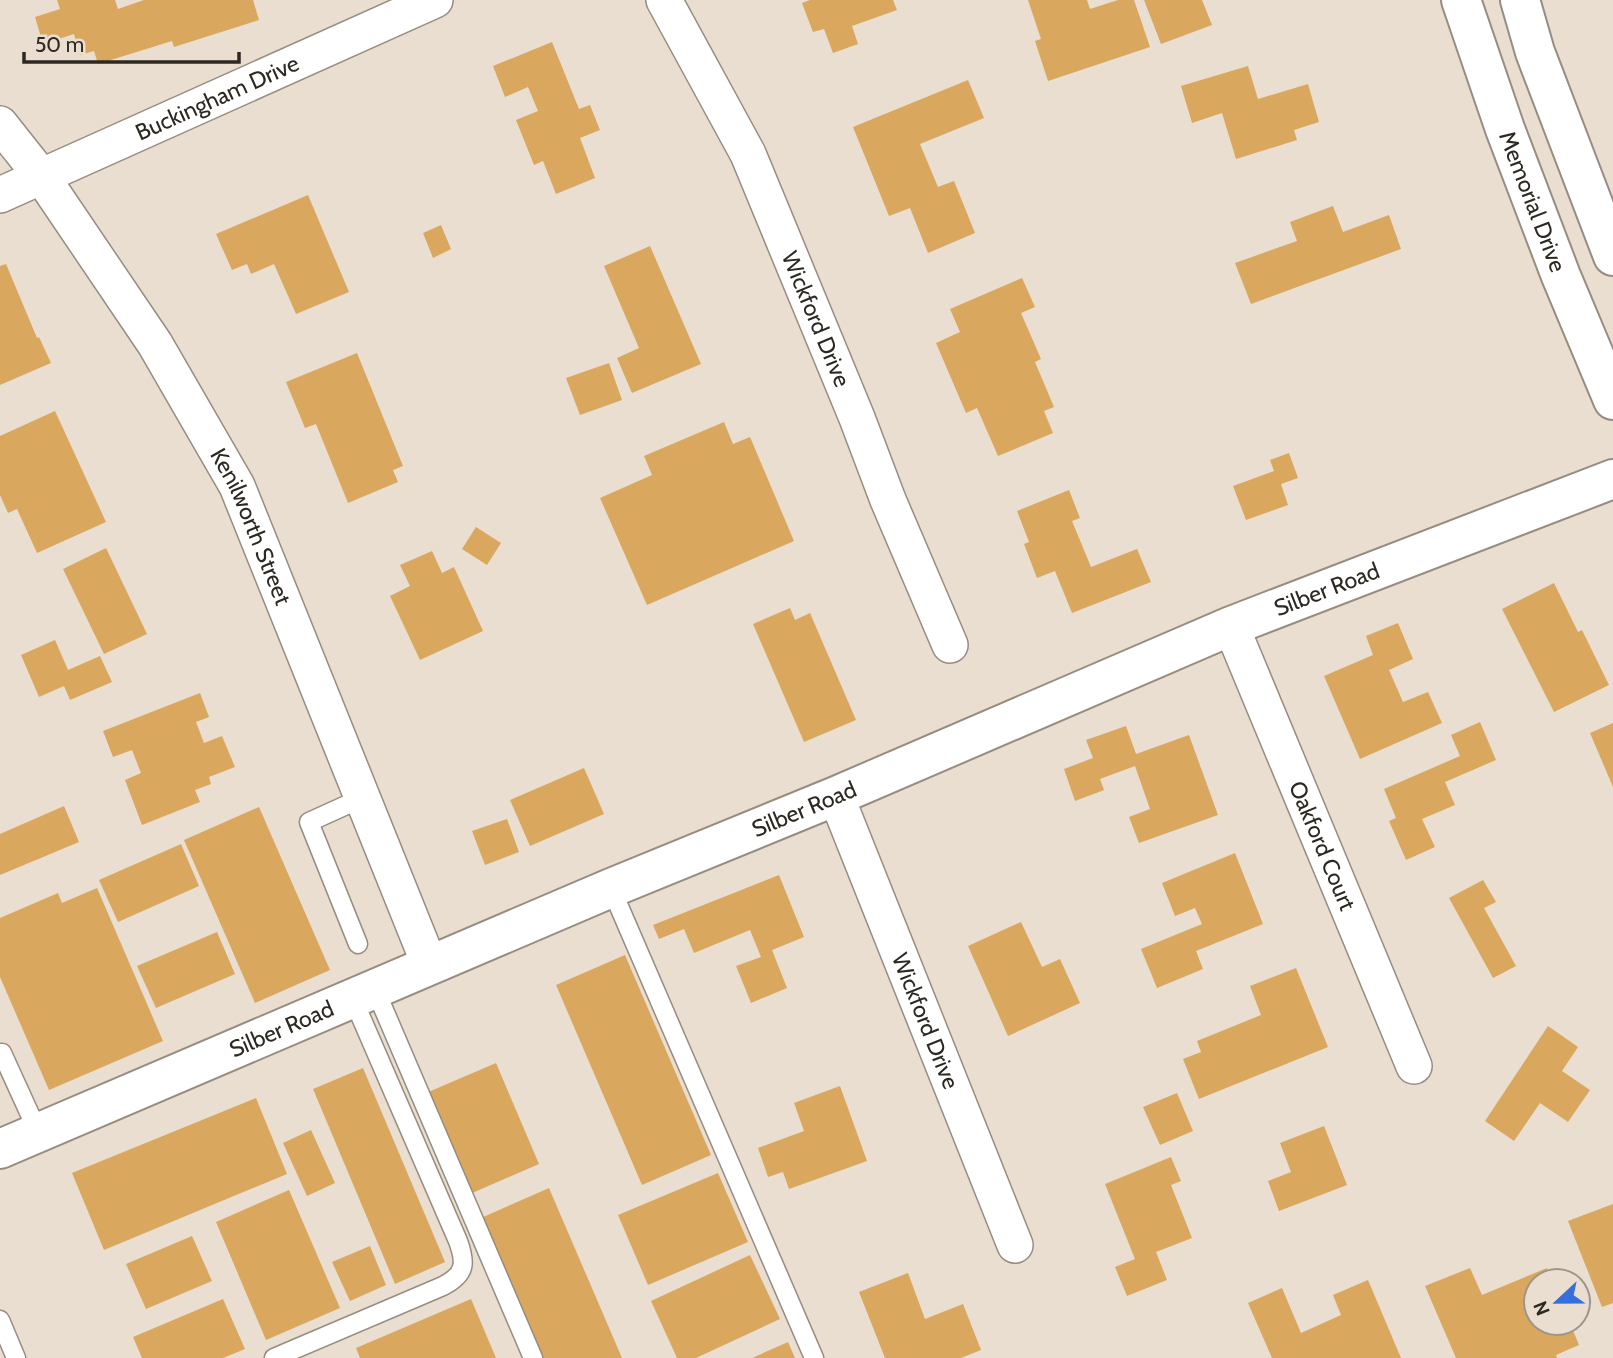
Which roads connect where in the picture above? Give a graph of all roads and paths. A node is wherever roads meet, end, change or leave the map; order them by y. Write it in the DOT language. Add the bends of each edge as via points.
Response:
graph roads {
  1 [pos="435,0"];
  2 [pos="664,0"];
  3 [pos="1461,0"];
  4 [pos="1520,0"];
  5 [pos="0,124"];
  6 [pos="43,177"];
  7 [pos="0,195"];
  8 [pos="1613,257"];
  9 [pos="1613,400"];
  10 [pos="1613,479"];
  11 [pos="1231,626"];
  12 [pos="950,645"];
  13 [pos="836,796"];
  14 [pos="362,798"];
  15 [pos="611,888"];
  16 [pos="358,944"];
  17 [pos="430,966"];
  18 [pos="364,994"];
  19 [pos="1,1050"];
  20 [pos="1414,1066"];
  21 [pos="38,1132"];
  22 [pos="0,1149"];
  23 [pos="1015,1245"];
  24 [pos="0,1320"];
  25 [pos="314,1341"];
  26 [pos="16,1358"];
  27 [pos="274,1358"];
  28 [pos="321,1358"];
  29 [pos="533,1358"];
  30 [pos="814,1358"];
  1 -- 6 [label="street, Buckingham Drive"];
  2 -- 12 [label="street, Wickford Drive" via="748,154"];
  3 -- 9 [label="street, Memorial Drive" via="1514,153"];
  4 -- 8 [label="street" via="1535,52"];
  5 -- 6 [label="street, Kenilworth Street"];
  6 -- 7 [label="street, Buckingham Drive"];
  6 -- 14 [label="street, Kenilworth Street" via="155,344 237,486"];
  10 -- 11 [label="street, Silber Road"];
  11 -- 13 [label="street, Silber Road"];
  11 -- 20 [label="street, Oakford Court"];
  13 -- 15 [label="street, Silber Road"];
  13 -- 23 [label="street, Wickford Drive"];
  14 -- 16 [label="lane" via="309,822"];
  14 -- 17 [label="street, Kenilworth Street"];
  15 -- 17 [label="street, Silber Road"];
  15 -- 30 [label="lane"];
  17 -- 18 [label="street, Silber Road"];
  18 -- 21 [label="street, Silber Road"];
  18 -- 25 [label="lane" via="464,1263 454,1281"];
  18 -- 29 [label="lane"];
  19 -- 21 [label="lane"];
  21 -- 22 [label="street, Silber Road"];
  24 -- 26 [label="lane"];
  25 -- 27 [label="lane"];
  25 -- 28 [label="lane"];
}
